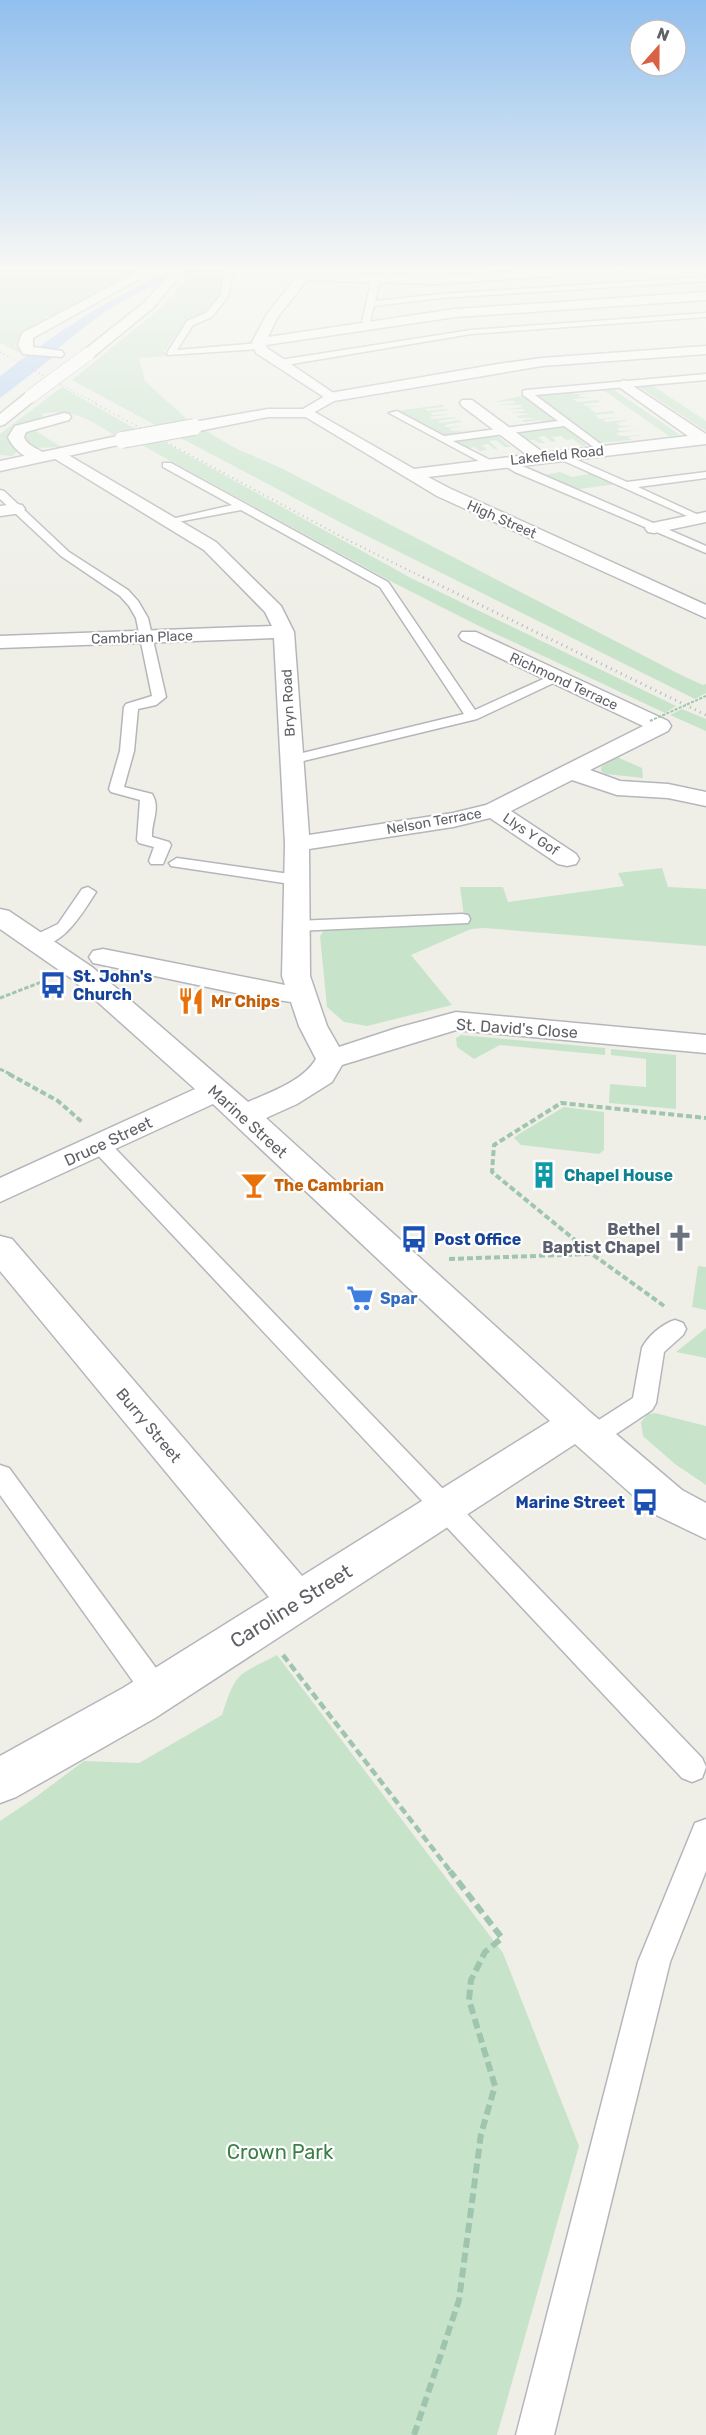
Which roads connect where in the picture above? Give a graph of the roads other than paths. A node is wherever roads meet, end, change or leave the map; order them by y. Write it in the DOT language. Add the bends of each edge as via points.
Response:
graph roads {
  1 [pos="51,382"];
  2 [pos="307,382"];
  3 [pos="426,382"];
  4 [pos="652,382"];
  5 [pos="624,384"];
  6 [pos="330,398"];
  7 [pos="467,403"];
  8 [pos="306,413"];
  9 [pos="394,413"];
  10 [pos="64,417"];
  11 [pos="0,421"];
  12 [pos="566,423"];
  13 [pos="505,431"];
  14 [pos="704,439"];
  15 [pos="443,440"];
  16 [pos="602,450"];
  17 [pos="560,455"];
  18 [pos="42,457"];
  19 [pos="539,457"];
  20 [pos="0,460"];
  21 [pos="504,461"];
  22 [pos="488,463"];
  23 [pos="167,465"];
  24 [pos="0,466"];
  25 [pos="409,474"];
  26 [pos="706,475"];
  27 [pos="627,485"];
  28 [pos="0,493"];
  29 [pos="574,494"];
  30 [pos="240,507"];
  31 [pos="8,510"];
  32 [pos="703,518"];
  33 [pos="171,522"];
  34 [pos="654,528"];
  35 [pos="706,550"];
  36 [pos="705,610"];
  37 [pos="284,632"];
  38 [pos="469,636"];
  39 [pos="146,638"];
  40 [pos="0,642"];
  41 [pos="557,678"];
  42 [pos="472,716"];
  43 [pos="655,724"];
  44 [pos="291,760"];
  45 [pos="570,771"];
  46 [pos="706,799"];
  47 [pos="494,810"];
  48 [pos="297,844"];
  49 [pos="567,859"];
  50 [pos="157,861"];
  51 [pos="177,863"];
  52 [pos="297,880"];
  53 [pos="88,892"];
  54 [pos="0,917"];
  55 [pos="462,919"];
  56 [pos="296,926"];
  57 [pos="37,941"];
  58 [pos="104,957"];
  59 [pos="175,972"];
  60 [pos="132,992"];
  61 [pos="304,996"];
  62 [pos="706,1044"];
  63 [pos="331,1059"];
  64 [pos="216,1091"];
  65 [pos="245,1116"];
  66 [pos="100,1145"];
  67 [pos="0,1191"];
  68 [pos="0,1248"];
  69 [pos="675,1329"];
  70 [pos="584,1430"];
  71 [pos="0,1475"];
  72 [pos="445,1508"];
  73 [pos="706,1522"];
  74 [pos="298,1602"];
  75 [pos="157,1692"];
  76 [pos="692,1768"];
  77 [pos="0,1781"];
  78 [pos="706,1834"];
  79 [pos="535,2435"];
  1 -- 11 [label="street, bridge"];
  2 -- 6 [label="street"];
  3 -- 6 [label="street"];
  4 -- 5 [label="lane"];
  5 -- 12 [label="lane" via="526,393"];
  5 -- 14 [label="street"];
  6 -- 8 [label="street"];
  7 -- 13 [label="street"];
  8 -- 18 [label="street, bridge" via="268,413"];
  8 -- 25 [label="street, High Street"];
  9 -- 15 [label="lane"];
  10 -- 18 [label="street, Bryn Road" via="20,429 16,437 19,445"];
  12 -- 13 [label="lane"];
  12 -- 16 [label="lane"];
  13 -- 15 [label="lane"];
  13 -- 19 [label="street"];
  14 -- 16 [label="street, Lakefield Road"];
  15 -- 22 [label="lane"];
  16 -- 17 [label="street, Lakefield Road"];
  17 -- 19 [label="street, Lakefield Road"];
  17 -- 27 [label="lane"];
  18 -- 20 [label="street"];
  18 -- 24 [label="street"];
  18 -- 33 [label="street, Bryn Road"];
  19 -- 21 [label="street, Lakefield Road"];
  21 -- 22 [label="street, Lakefield Road"];
  21 -- 29 [label="lane"];
  22 -- 25 [label="street, Lakefield Road"];
  23 -- 30 [label="lane"];
  25 -- 36 [label="street, High Street"];
  26 -- 27 [label="lane"];
  27 -- 29 [label="lane"];
  27 -- 32 [label="lane"];
  28 -- 31 [label="lane"];
  29 -- 34 [label="lane"];
  30 -- 33 [label="lane"];
  30 -- 42 [label="lane" via="384,585"];
  31 -- 39 [label="lane" via="124,593 142,618"];
  32 -- 34 [label="street"];
  33 -- 37 [label="street, Bryn Road" via="210,546 243,576 274,609"];
  34 -- 35 [label="lane"];
  37 -- 39 [label="street, Cambrian Place"];
  37 -- 44 [label="street, Bryn Road"];
  38 -- 41 [label="street, Richmond Terrace"];
  39 -- 40 [label="street, Cambrian Place"];
  39 -- 50 [label="lane" via="159,697 132,707 128,751 116,789 147,797 150,803 143,834 146,840 163,845"];
  41 -- 42 [label="lane"];
  41 -- 43 [label="street, Richmond Terrace"];
  42 -- 44 [label="lane"];
  43 -- 45 [label="street, Nelson Terrace"];
  44 -- 48 [label="street, Bryn Road"];
  45 -- 46 [label="street" via="617,788 668,791"];
  45 -- 47 [label="street, Nelson Terrace"];
  47 -- 48 [label="street, Nelson Terrace"];
  47 -- 49 [label="street, Llys Y Gof"];
  48 -- 52 [label="street, Bryn Road"];
  51 -- 52 [label="lane"];
  52 -- 56 [label="street, Bryn Road"];
  53 -- 57 [label="lane" via="64,928"];
  54 -- 57 [label="street, Marine Street"];
  55 -- 56 [label="lane"];
  56 -- 61 [label="street, Bryn Road" via="296,976"];
  57 -- 64 [label="street, Marine Street" via="68,961"];
  58 -- 59 [label="street"];
  59 -- 60 [label="street"];
  59 -- 61 [label="street"];
  61 -- 63 [label="street, Bryn Road" via="313,1026"];
  62 -- 63 [label="street, St. David's Close" via="456,1021"];
  63 -- 65 [label="street" via="321,1075"];
  64 -- 65 [label="street, Marine Street"];
  64 -- 66 [label="street, Druce Street"];
  65 -- 70 [label="street, Marine Street"];
  66 -- 67 [label="street, Druce Street"];
  66 -- 72 [label="lane"];
  68 -- 74 [label="street, Burry Street"];
  69 -- 70 [label="lane" via="653,1348 645,1403"];
  70 -- 72 [label="street, Caroline Street"];
  70 -- 73 [label="street, Marine Street" via="668,1502"];
  71 -- 75 [label="lane"];
  72 -- 74 [label="street, Caroline Street"];
  72 -- 76 [label="lane"];
  74 -- 75 [label="street, Caroline Street"];
  75 -- 77 [label="street, Caroline Street"];
  78 -- 79 [label="lane" via="654,1962"];
}
